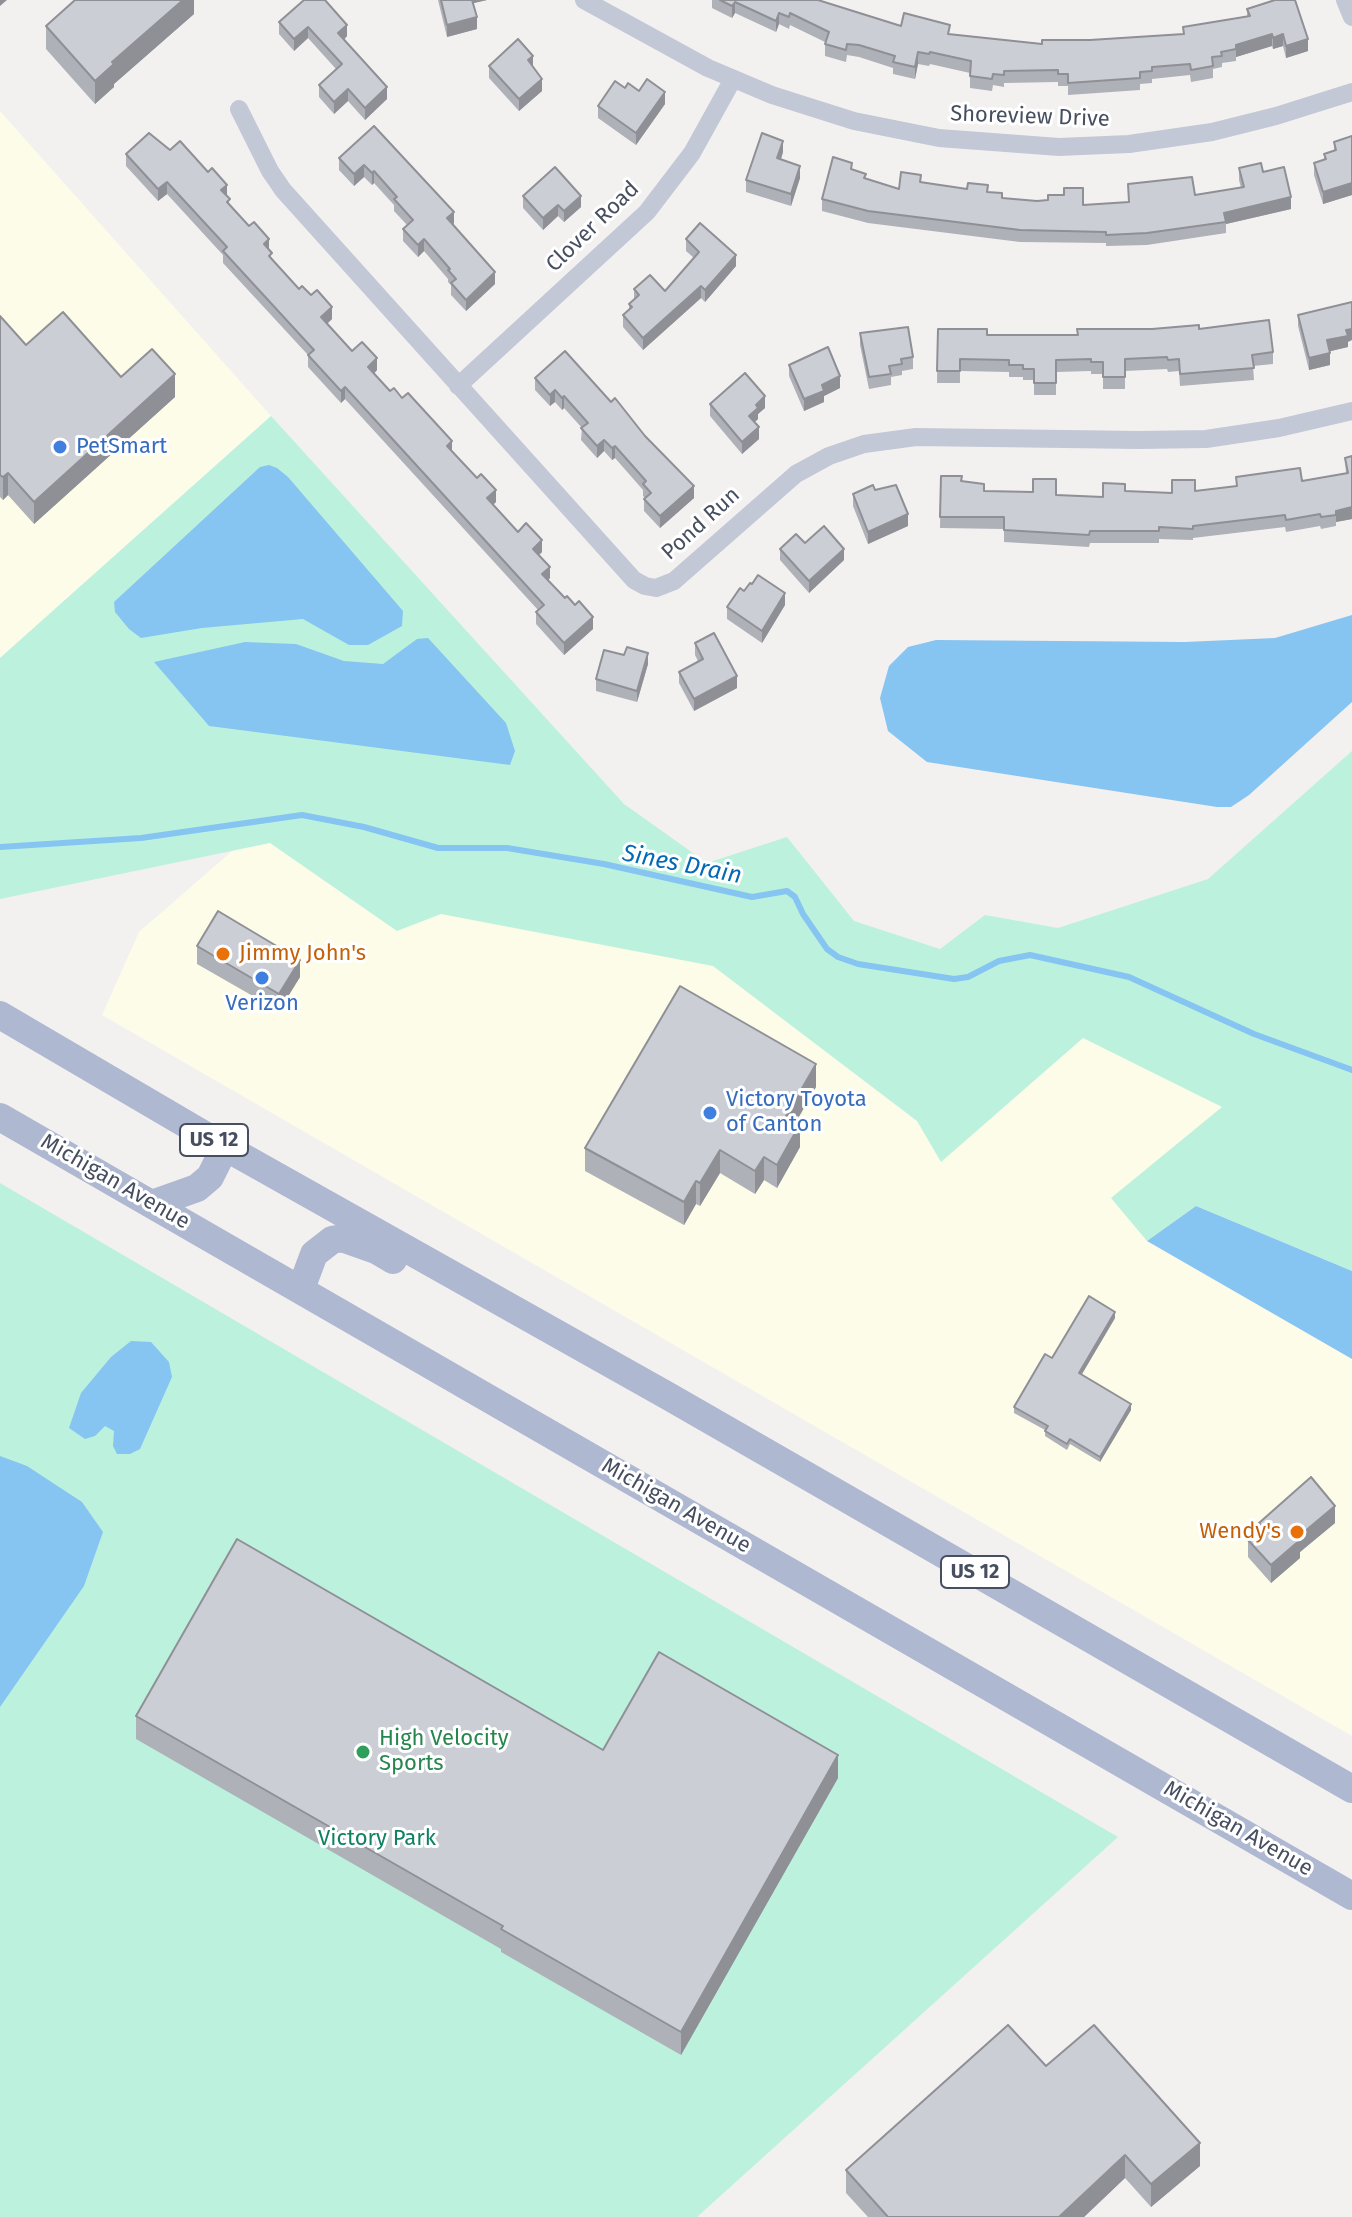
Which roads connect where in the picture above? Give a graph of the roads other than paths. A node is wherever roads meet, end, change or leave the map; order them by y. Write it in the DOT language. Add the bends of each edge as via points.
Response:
graph roads {
  1 [pos="584,0"];
  2 [pos="1345,0"];
  3 [pos="1352,17"];
  4 [pos="733,79"];
  5 [pos="1352,92"];
  6 [pos="239,109"];
  7 [pos="458,386"];
  8 [pos="1352,411"];
  9 [pos="0,1015"];
  10 [pos="0,1117"];
  11 [pos="225,1147"];
  12 [pos="152,1204"];
  13 [pos="301,1289"];
  14 [pos="580,1347"];
  15 [pos="1352,1789"];
  16 [pos="1352,1896"];
  1 -- 4 [label="street, Shoreview Drive"];
  2 -- 3 [label="street"];
  4 -- 5 [label="street, Shoreview Drive" via="813,109 896,131 1059,147 1212,132"];
  4 -- 7 [label="street, Clover Road" via="692,153 647,212"];
  6 -- 7 [label="street, Pond Run" via="283,190"];
  7 -- 8 [label="street, Pond Run" via="634,580 656,588 674,581 796,474 864,444 916,437 1206,439"];
  9 -- 11 [label="main road, US 12"];
  10 -- 12 [label="main road, Michigan Avenue"];
  11 -- 12 [label="main road" via="210,1177 197,1188"];
  11 -- 14 [label="main road, US 12"];
  12 -- 13 [label="main road, Michigan Avenue"];
  13 -- 14 [label="main road" via="314,1254 342,1238 376,1250 555,1354"];
  13 -- 16 [label="main road, Michigan Avenue"];
  14 -- 15 [label="main road, US 12"];
}
